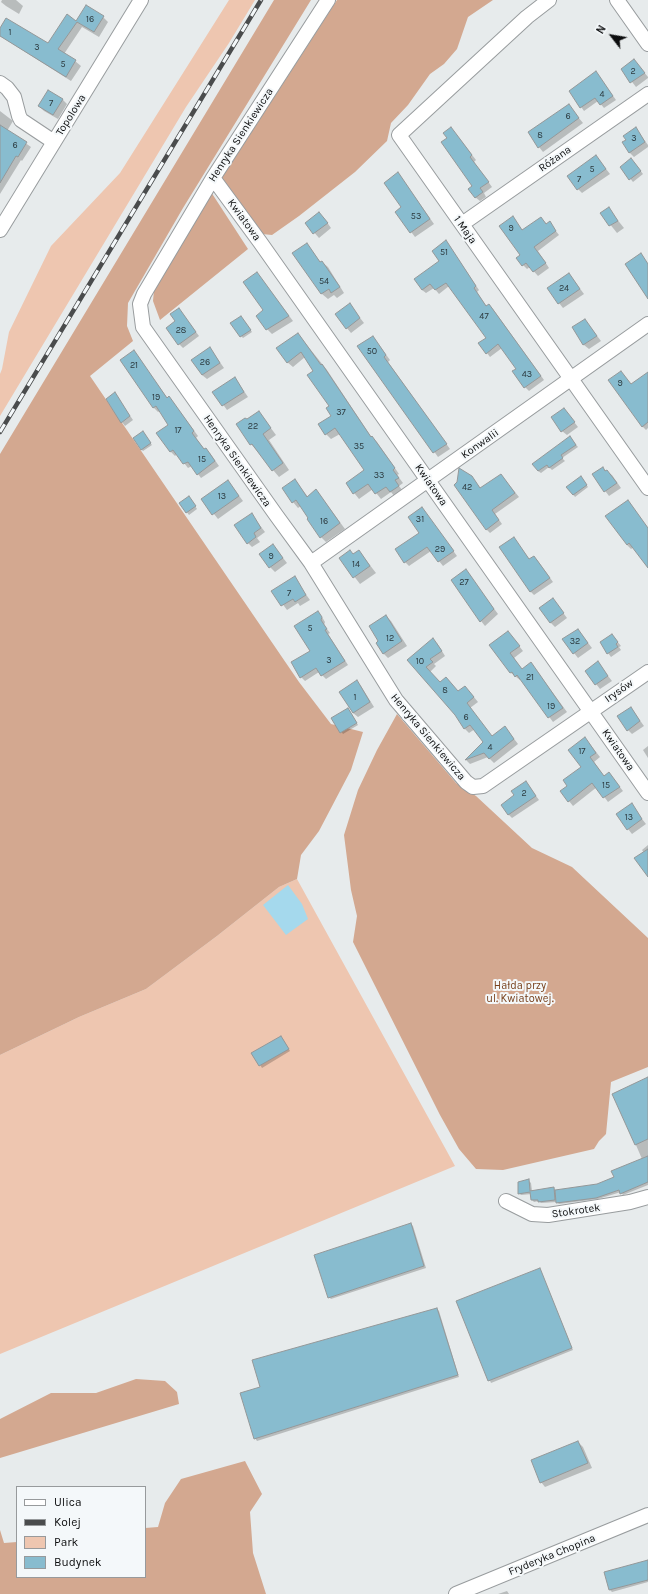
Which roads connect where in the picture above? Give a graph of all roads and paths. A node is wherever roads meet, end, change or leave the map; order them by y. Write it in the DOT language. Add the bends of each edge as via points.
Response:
graph roads {
  1 [pos="141,0"];
  2 [pos="328,0"];
  3 [pos="549,0"];
  4 [pos="617,0"];
  5 [pos="648,44"];
  6 [pos="0,82"];
  7 [pos="648,94"];
  8 [pos="54,142"];
  9 [pos="213,178"];
  10 [pos="462,224"];
  11 [pos="0,230"];
  12 [pos="648,324"];
  13 [pos="570,379"];
  14 [pos="428,481"];
  15 [pos="648,488"];
  16 [pos="311,563"];
  17 [pos="648,672"];
  18 [pos="591,711"];
  19 [pos="648,792"];
  20 [pos="648,1197"];
  21 [pos="506,1202"];
  22 [pos="648,1515"];
  23 [pos="456,1594"];
  1 -- 8 [label="street, Topolowa"];
  2 -- 9 [label="street, Henryka Sienkiewicza"];
  3 -- 10 [label="street, 1 Maja" via="527,17 399,135"];
  4 -- 5 [label="street"];
  6 -- 8 [label="street" via="14,98 21,120"];
  7 -- 10 [label="street, Różana"];
  8 -- 11 [label="street, Topolowa"];
  9 -- 14 [label="street, Kwiatowa"];
  9 -- 16 [label="street, Henryka Sienkiewicza" via="144,294 140,304 142,323"];
  10 -- 13 [label="street, 1 Maja"];
  12 -- 13 [label="street, Konwalii"];
  13 -- 14 [label="street, Konwalii"];
  13 -- 15 [label="street, 1 Maja"];
  14 -- 16 [label="street, Konwalii"];
  14 -- 18 [label="street, Kwiatowa"];
  16 -- 18 [label="street, Henryka Sienkiewicza" via="396,700 473,787 483,786"];
  17 -- 18 [label="street, Irysów"];
  18 -- 19 [label="street, Kwiatowa"];
  20 -- 21 [label="street, Stokrotek" via="548,1215 532,1214"];
  22 -- 23 [label="street, Fryderyka Chopina"];
}
